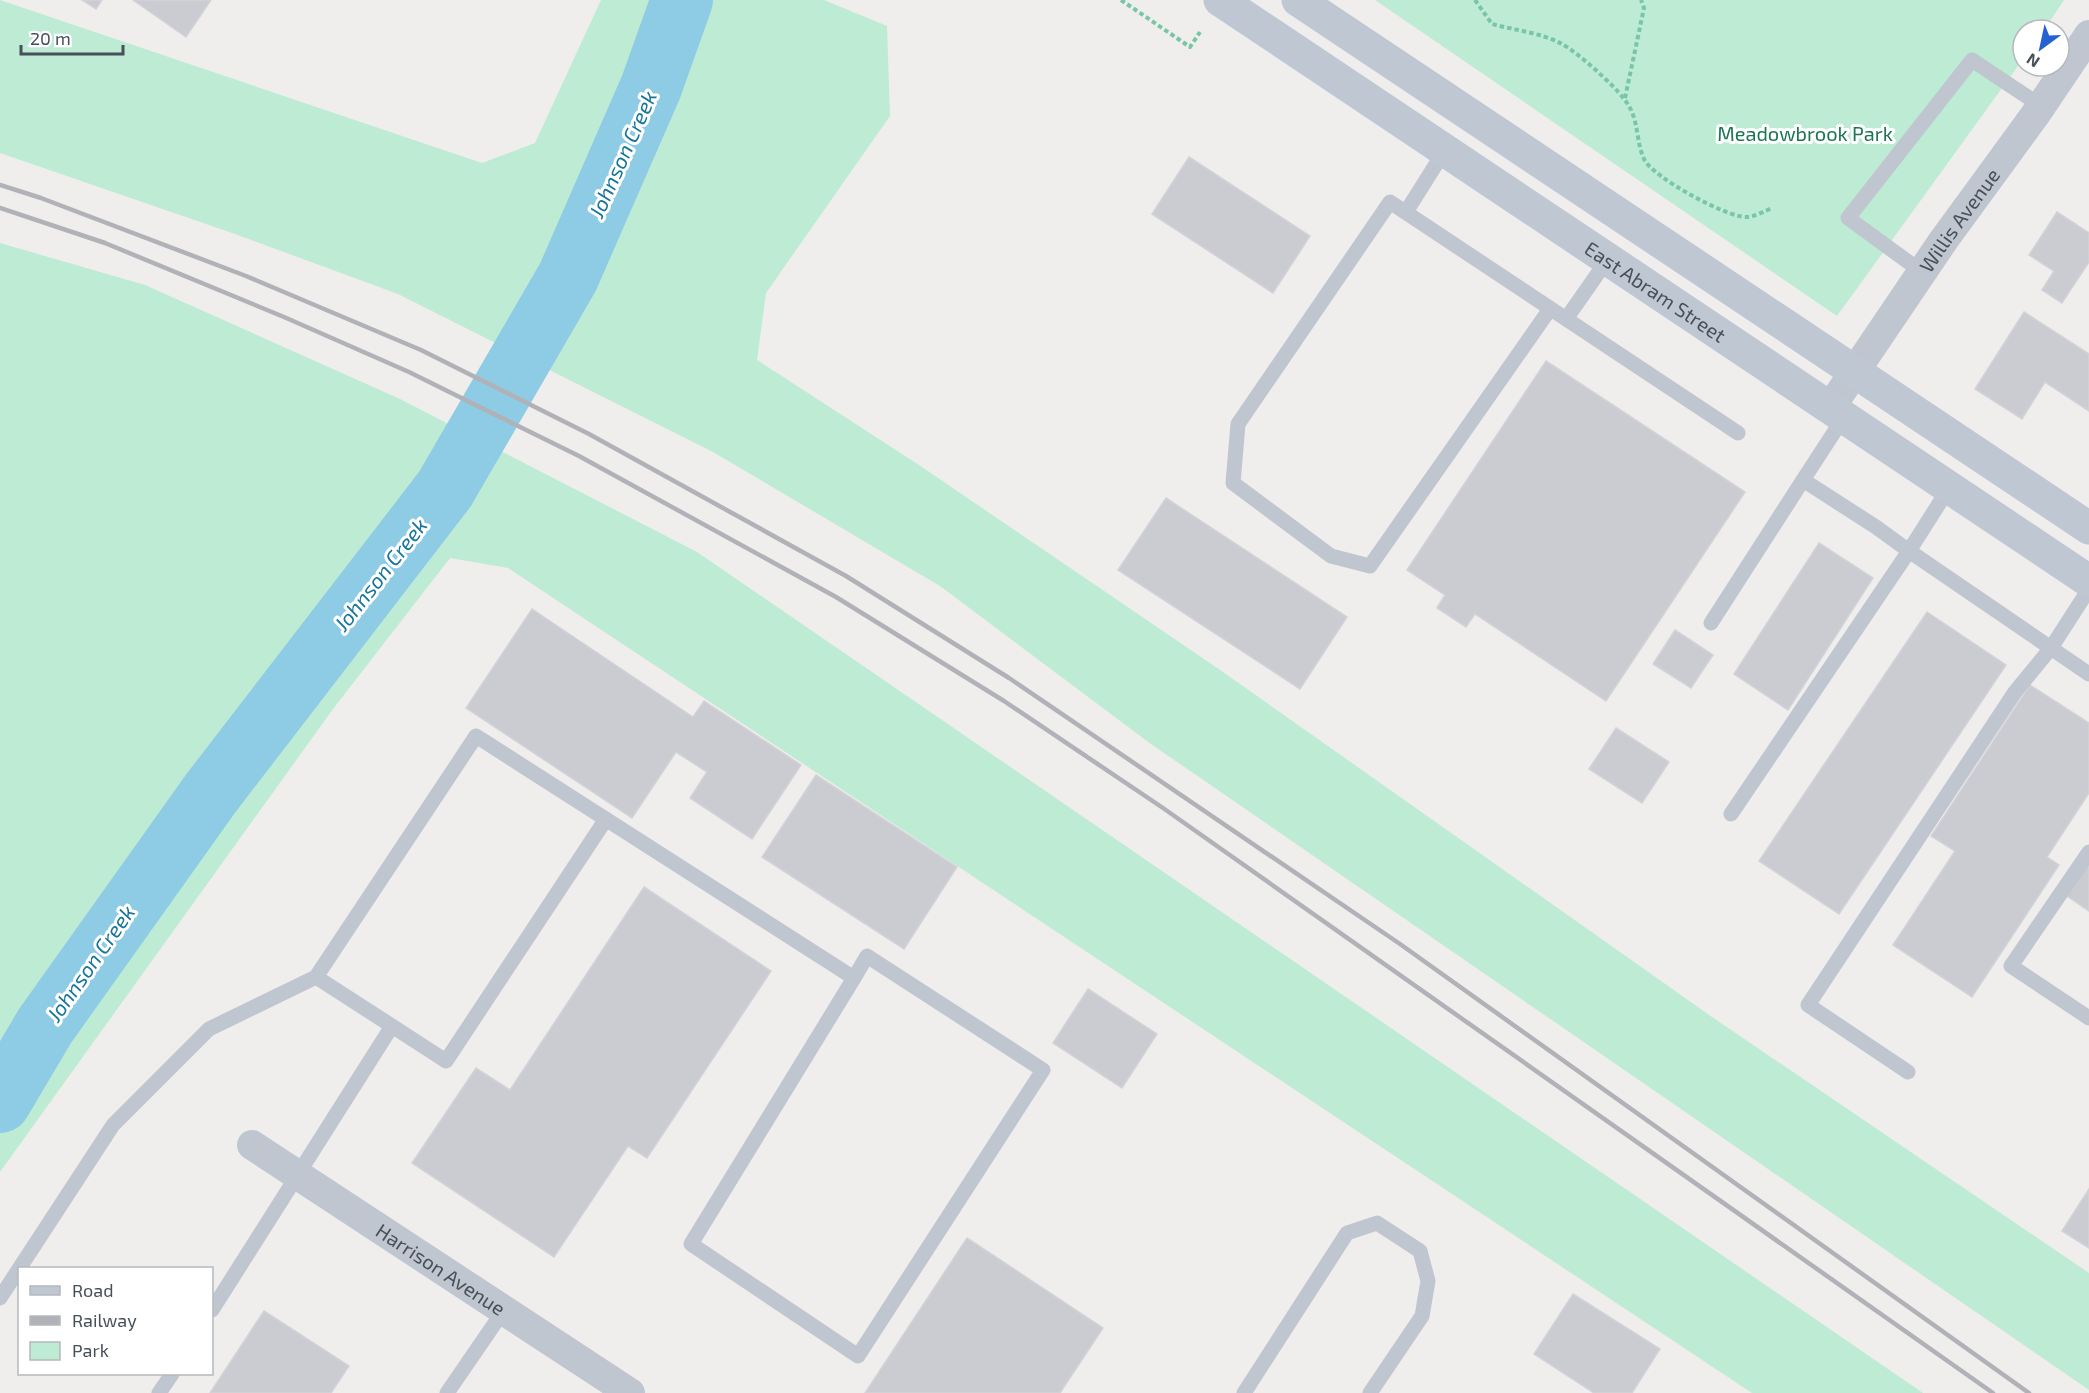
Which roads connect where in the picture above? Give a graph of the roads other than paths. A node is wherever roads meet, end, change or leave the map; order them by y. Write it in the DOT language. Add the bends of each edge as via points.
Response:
graph roads {
  1 [pos="1220,0"];
  2 [pos="1298,0"];
  3 [pos="2089,35"];
  4 [pos="2041,106"];
  5 [pos="1445,150"];
  6 [pos="1406,212"];
  7 [pos="1608,260"];
  8 [pos="1922,272"];
  9 [pos="1550,309"];
  10 [pos="1566,319"];
  11 [pos="1856,371"];
  12 [pos="1837,412"];
  13 [pos="1738,433"];
  14 [pos="1803,480"];
  15 [pos="1949,488"];
  16 [pos="2089,528"];
  17 [pos="1909,551"];
  18 [pos="2089,581"];
  19 [pos="2089,589"];
  20 [pos="1711,623"];
  21 [pos="2051,648"];
  22 [pos="2089,674"];
  23 [pos="1731,814"];
  24 [pos="606,819"];
  25 [pos="2089,852"];
  26 [pos="315,977"];
  27 [pos="854,978"];
  28 [pos="2089,1018"];
  29 [pos="392,1026"];
  30 [pos="1908,1072"];
  31 [pos="252,1145"];
  32 [pos="297,1175"];
  33 [pos="20,1267"];
  34 [pos="18,1270"];
  35 [pos="0,1298"];
  36 [pos="213,1308"];
  37 [pos="504,1310"];
  38 [pos="171,1375"];
  39 [pos="452,1392"];
  40 [pos="159,1393"];
  41 [pos="630,1393"];
  42 [pos="1244,1393"];
  43 [pos="1370,1393"];
  1 -- 5 [label="main road, East Abram Street"];
  2 -- 11 [label="main road"];
  3 -- 4 [label="street, Willis Avenue"];
  4 -- 8 [label="street, Willis Avenue"];
  4 -- 8 [label="lane" via="1972,60 1848,218"];
  5 -- 6 [label="lane"];
  5 -- 7 [label="main road, East Abram Street"];
  6 -- 9 [label="lane"];
  6 -- 9 [label="lane" via="1390,202 1238,424 1233,483 1331,556 1370,566"];
  7 -- 10 [label="lane"];
  7 -- 12 [label="main road, East Abram Street"];
  8 -- 11 [label="street, Willis Avenue"];
  9 -- 10 [label="lane"];
  10 -- 13 [label="lane"];
  11 -- 12 [label="street, Willis Avenue"];
  11 -- 16 [label="main road"];
  12 -- 14 [label="lane"];
  12 -- 15 [label="main road, East Abram Street"];
  14 -- 17 [label="lane"];
  14 -- 20 [label="lane"];
  15 -- 17 [label="lane"];
  15 -- 18 [label="main road, East Abram Street"];
  17 -- 21 [label="lane"];
  17 -- 23 [label="lane"];
  19 -- 21 [label="lane"];
  21 -- 22 [label="lane"];
  21 -- 30 [label="lane" via="2015,692 1808,1005"];
  24 -- 26 [label="lane" via="476,736"];
  24 -- 27 [label="lane"];
  24 -- 29 [label="lane" via="446,1060"];
  25 -- 28 [label="lane" via="2011,966"];
  26 -- 29 [label="lane"];
  26 -- 33 [label="lane" via="209,1029 113,1125"];
  27 -- 27 [label="lane" via="691,1244 858,1356 1043,1070 867,956"];
  29 -- 32 [label="lane"];
  31 -- 32 [label="street, Harrison Avenue"];
  32 -- 36 [label="lane"];
  32 -- 37 [label="street, Harrison Avenue"];
  34 -- 35 [label="lane"];
  37 -- 39 [label="lane"];
  37 -- 41 [label="street, Harrison Avenue"];
  38 -- 40 [label="lane"];
  42 -- 43 [label="lane" via="1347,1233 1377,1222 1420,1251 1428,1281 1422,1316"];
}
